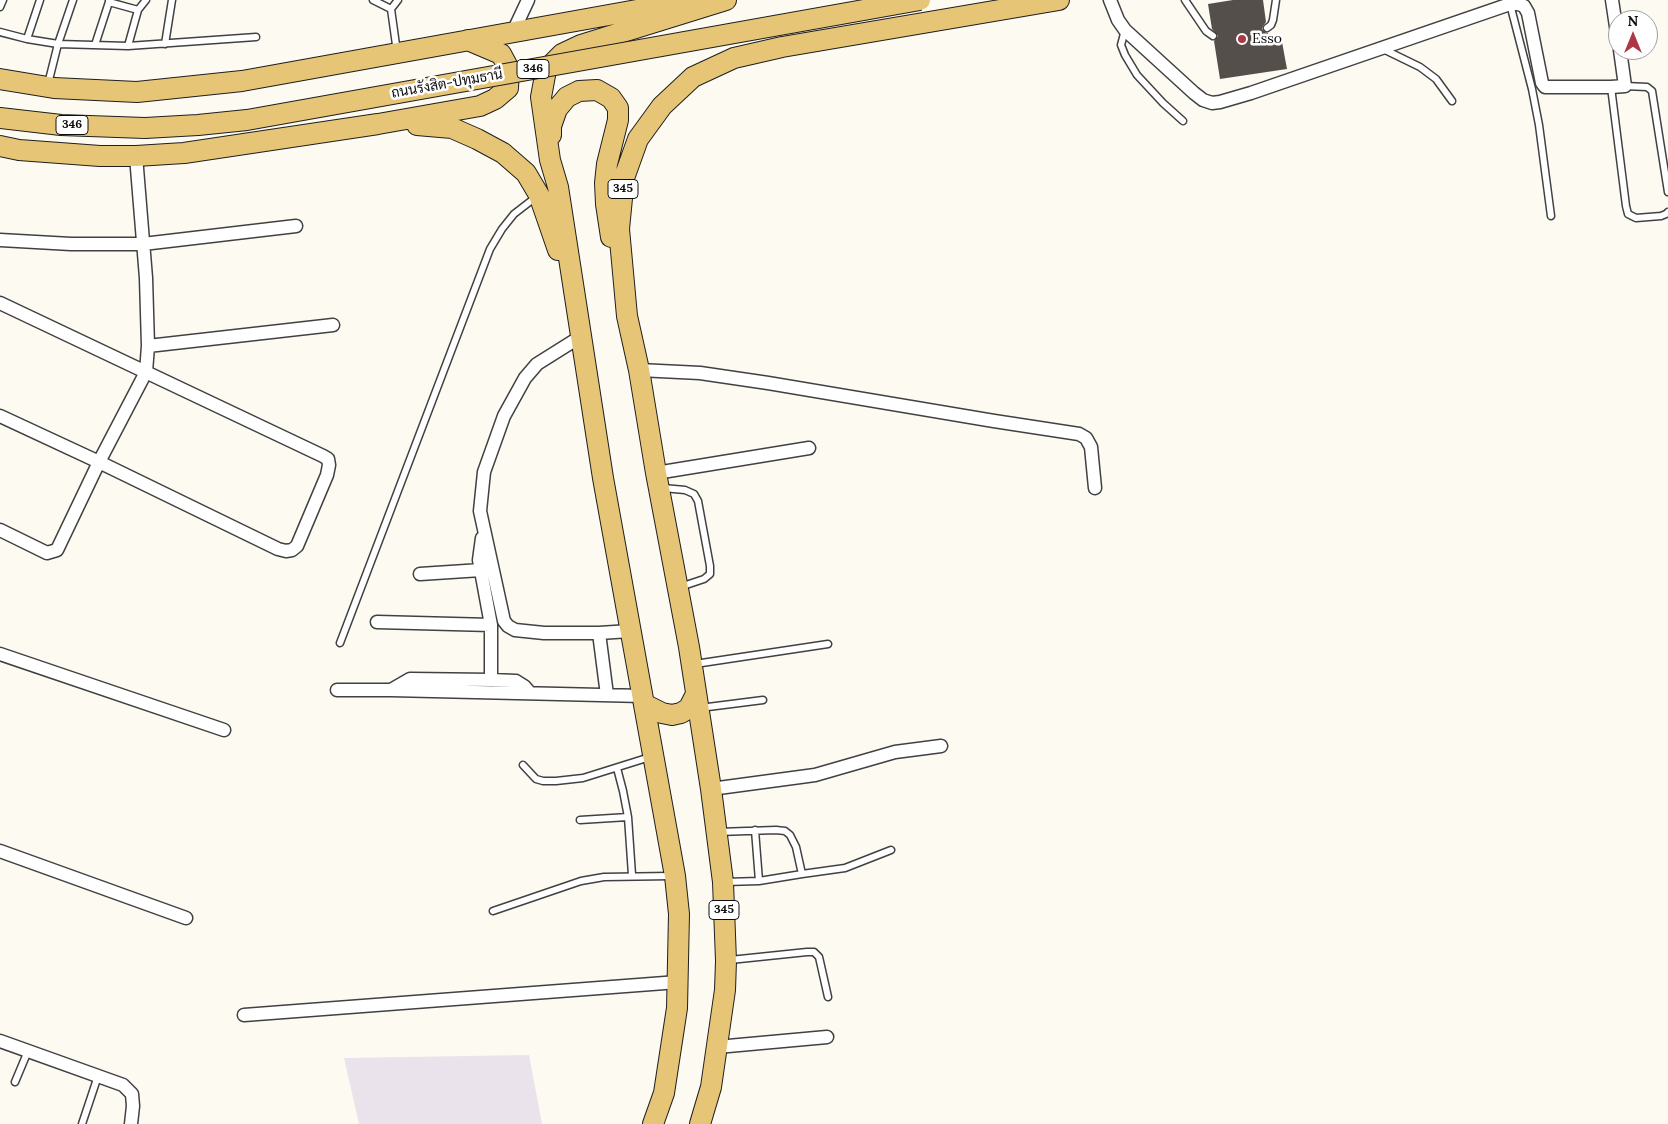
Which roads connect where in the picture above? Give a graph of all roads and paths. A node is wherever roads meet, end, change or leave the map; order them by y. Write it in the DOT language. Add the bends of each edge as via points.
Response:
graph roads {
  1 [pos="3,0"];
  2 [pos="40,0"];
  3 [pos="73,0"];
  4 [pos="146,0"];
  5 [pos="172,0"];
  6 [pos="372,0"];
  7 [pos="398,0"];
  8 [pos="528,0"];
  9 [pos="692,0"];
  10 [pos="726,0"];
  11 [pos="920,0"];
  12 [pos="1059,0"];
  13 [pos="1110,0"];
  14 [pos="1185,0"];
  15 [pos="1276,0"];
  16 [pos="109,1"];
  17 [pos="655,3"];
  18 [pos="1510,4"];
  19 [pos="0,8"];
  20 [pos="391,9"];
  21 [pos="138,10"];
  22 [pos="1268,28"];
  23 [pos="1125,30"];
  24 [pos="0,32"];
  25 [pos="513,32"];
  26 [pos="1213,36"];
  27 [pos="256,37"];
  28 [pos="27,39"];
  29 [pos="468,40"];
  30 [pos="58,44"];
  31 [pos="164,44"];
  32 [pos="95,45"];
  33 [pos="128,46"];
  34 [pos="1383,49"];
  35 [pos="397,53"];
  36 [pos="1621,60"];
  37 [pos="0,79"];
  38 [pos="1625,86"];
  39 [pos="47,87"];
  40 [pos="1611,87"];
  41 [pos="1452,101"];
  42 [pos="0,118"];
  43 [pos="1183,120"];
  44 [pos="378,124"];
  45 [pos="0,146"];
  46 [pos="136,156"];
  47 [pos="558,187"];
  48 [pos="1668,192"];
  49 [pos="539,195"];
  50 [pos="1668,212"];
  51 [pos="1550,216"];
  52 [pos="296,226"];
  53 [pos="0,240"];
  54 [pos="143,244"];
  55 [pos="573,287"];
  56 [pos="0,303"];
  57 [pos="627,316"];
  58 [pos="333,324"];
  59 [pos="580,337"];
  60 [pos="148,346"];
  61 [pos="639,370"];
  62 [pos="146,372"];
  63 [pos="0,416"];
  64 [pos="809,448"];
  65 [pos="99,462"];
  66 [pos="657,480"];
  67 [pos="1094,488"];
  68 [pos="0,530"];
  69 [pos="484,531"];
  70 [pos="481,570"];
  71 [pos="420,574"];
  72 [pos="677,587"];
  73 [pos="377,622"];
  74 [pos="491,625"];
  75 [pos="630,631"];
  76 [pos="599,634"];
  77 [pos="340,643"];
  78 [pos="828,644"];
  79 [pos="0,654"];
  80 [pos="691,664"];
  81 [pos="491,680"];
  82 [pos="336,690"];
  83 [pos="391,690"];
  84 [pos="530,693"];
  85 [pos="607,695"];
  86 [pos="644,700"];
  87 [pos="763,700"];
  88 [pos="698,701"];
  89 [pos="224,730"];
  90 [pos="941,746"];
  91 [pos="653,756"];
  92 [pos="523,765"];
  93 [pos="616,768"];
  94 [pos="711,789"];
  95 [pos="628,817"];
  96 [pos="580,820"];
  97 [pos="755,830"];
  98 [pos="717,832"];
  99 [pos="891,850"];
  100 [pos="0,851"];
  101 [pos="802,874"];
  102 [pos="632,875"];
  103 [pos="675,876"];
  104 [pos="759,881"];
  105 [pos="723,882"];
  106 [pos="493,911"];
  107 [pos="186,918"];
  108 [pos="726,961"];
  109 [pos="678,982"];
  110 [pos="828,997"];
  111 [pos="244,1015"];
  112 [pos="828,1037"];
  113 [pos="0,1041"];
  114 [pos="717,1047"];
  115 [pos="28,1051"];
  116 [pos="98,1076"];
  117 [pos="15,1082"];
  118 [pos="82,1124"];
  119 [pos="131,1124"];
  120 [pos="653,1124"];
  121 [pos="700,1124"];
  1 -- 19 [label="lane"];
  2 -- 28 [label="lane"];
  3 -- 30 [label="lane"];
  4 -- 21 [label="lane"];
  5 -- 31 [label="lane"];
  6 -- 20 [label="lane"];
  7 -- 20 [label="lane"];
  8 -- 25 [label="street"];
  9 -- 17 [label="main road"];
  10 -- 47 [label="main road" via="581,45 562,54 546,70 541,97 550,160"];
  11 -- 42 [label="main road, ถนนรังสิต-ปทุมธานี / 346, bridge" via="247,120 145,128 61,125"];
  12 -- 57 [label="main road, 345" via="782,47 734,58 693,77 662,106 638,139 624,178 619,229"];
  13 -- 23 [label="street"];
  14 -- 26 [label="lane"];
  15 -- 22 [label="lane" via="1274,20"];
  16 -- 21 [label="lane"];
  16 -- 32 [label="lane"];
  17 -- 25 [label="main road"];
  18 -- 34 [label="street"];
  18 -- 40 [label="street" via="1524,6 1528,13 1545,87"];
  18 -- 51 [label="lane" via="1539,125"];
  20 -- 35 [label="lane"];
  21 -- 33 [label="lane"];
  23 -- 34 [label="street" via="1194,93 1212,103"];
  23 -- 43 [label="lane" via="1121,45 1137,76"];
  24 -- 28 [label="lane"];
  25 -- 29 [label="main road"];
  27 -- 31 [label="lane"];
  28 -- 30 [label="lane"];
  29 -- 35 [label="main road"];
  29 -- 44 [label="main road" via="501,54 509,69 508,88 480,106"];
  30 -- 32 [label="lane"];
  30 -- 39 [label="lane"];
  31 -- 33 [label="lane"];
  32 -- 33 [label="lane"];
  34 -- 41 [label="lane" via="1420,67 1436,79"];
  35 -- 39 [label="main road" via="242,81 137,92"];
  36 -- 38 [label="street"];
  37 -- 39 [label="main road"];
  38 -- 40 [label="street"];
  38 -- 48 [label="lane" via="1647,87 1652,91"];
  40 -- 50 [label="lane" via="1628,214 1636,218 1661,216"];
  44 -- 46 [label="main road" via="184,153"];
  44 -- 49 [label="main road" via="452,128 503,153 526,173"];
  45 -- 46 [label="main road" via="19,150"];
  46 -- 54 [label="street"];
  47 -- 55 [label="main road"];
  47 -- 57 [label="main road" via="551,148 551,126 557,108 567,97 579,91 597,90 611,98 618,108 605,183"];
  49 -- 55 [label="main road"];
  49 -- 77 [label="lane" via="514,214 490,249"];
  52 -- 54 [label="street"];
  53 -- 54 [label="street"];
  54 -- 60 [label="street"];
  55 -- 59 [label="main road"];
  56 -- 62 [label="street"];
  57 -- 61 [label="main road, 345"];
  58 -- 60 [label="street"];
  59 -- 69 [label="street" via="537,364 525,378 504,416 484,472 480,511"];
  59 -- 75 [label="main road"];
  60 -- 62 [label="street"];
  61 -- 66 [label="main road, 345"];
  61 -- 67 [label="street" via="768,383 1078,434 1086,438 1091,447"];
  62 -- 65 [label="street"];
  62 -- 65 [label="street" via="328,459 327,475 297,546 286,551 278,549"];
  63 -- 65 [label="street"];
  64 -- 66 [label="street"];
  65 -- 68 [label="street" via="57,550 47,554"];
  66 -- 72 [label="main road, 345"];
  66 -- 72 [label="lane" via="694,494 708,551 710,574"];
  69 -- 70 [label="street" via="480,548"];
  69 -- 76 [label="street" via="504,621 508,626 534,632"];
  70 -- 71 [label="street"];
  70 -- 74 [label="street"];
  72 -- 80 [label="main road, 345"];
  73 -- 74 [label="street"];
  74 -- 81 [label="street"];
  75 -- 76 [label="street"];
  75 -- 86 [label="main road"];
  76 -- 85 [label="street"];
  78 -- 80 [label="lane"];
  79 -- 89 [label="street"];
  80 -- 88 [label="main road, 345"];
  81 -- 83 [label="street" via="410,679"];
  81 -- 84 [label="street" via="516,681"];
  82 -- 83 [label="street"];
  83 -- 84 [label="street"];
  84 -- 85 [label="street"];
  85 -- 86 [label="street"];
  86 -- 88 [label="main road" via="662,714 672,715 682,713"];
  86 -- 91 [label="main road"];
  87 -- 88 [label="lane"];
  88 -- 94 [label="main road, 345"];
  90 -- 94 [label="street" via="895,752 815,775"];
  91 -- 93 [label="lane"];
  91 -- 103 [label="main road"];
  92 -- 93 [label="lane" via="536,778 556,782"];
  93 -- 95 [label="lane"];
  94 -- 98 [label="main road, 345"];
  95 -- 96 [label="lane"];
  95 -- 102 [label="lane"];
  97 -- 98 [label="lane"];
  97 -- 101 [label="lane" via="785,831 790,835"];
  97 -- 104 [label="lane"];
  98 -- 105 [label="main road, 345"];
  99 -- 101 [label="lane" via="845,868"];
  100 -- 107 [label="street"];
  101 -- 104 [label="lane"];
  102 -- 103 [label="lane"];
  102 -- 106 [label="lane" via="581,881"];
  103 -- 109 [label="main road" via="679,914"];
  104 -- 105 [label="lane"];
  105 -- 108 [label="main road, 345"];
  108 -- 110 [label="lane" via="814,952 819,957"];
  108 -- 114 [label="main road, 345"];
  109 -- 111 [label="street"];
  109 -- 120 [label="main road" via="664,1093"];
  112 -- 114 [label="street"];
  113 -- 115 [label="street"];
  114 -- 121 [label="main road, 345" via="711,1087"];
  115 -- 116 [label="street"];
  115 -- 117 [label="lane"];
  116 -- 118 [label="lane"];
  116 -- 119 [label="street" via="123,1085 132,1094"];
}
